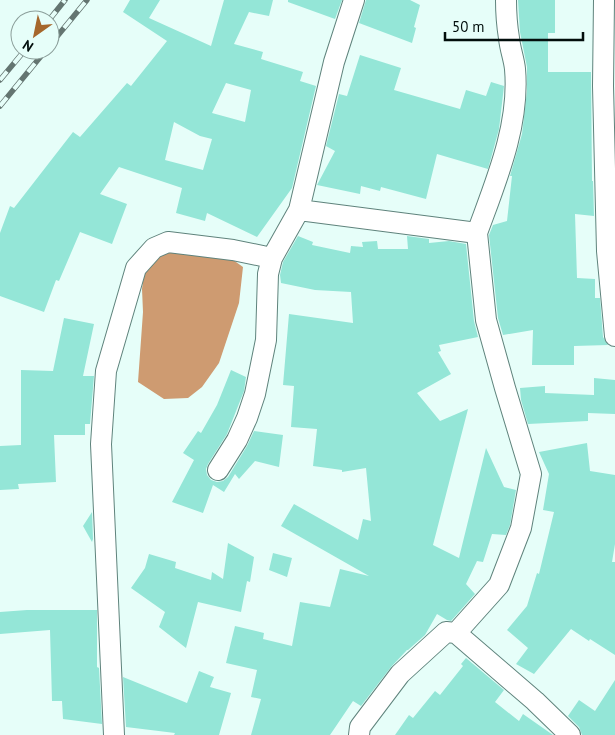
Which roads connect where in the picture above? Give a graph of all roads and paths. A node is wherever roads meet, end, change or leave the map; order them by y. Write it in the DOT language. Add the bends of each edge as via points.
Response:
graph roads {
  1 [pos="354,0"];
  2 [pos="506,0"];
  3 [pos="604,0"];
  4 [pos="299,210"];
  5 [pos="477,233"];
  6 [pos="272,258"];
  7 [pos="615,336"];
  8 [pos="218,470"];
  9 [pos="456,633"];
  10 [pos="114,735"];
  11 [pos="359,735"];
  12 [pos="570,735"];
  1 -- 4 [label="street" via="334,62"];
  2 -- 5 [label="street" via="508,37 515,69 515,96 501,169"];
  3 -- 7 [label="street" via="607,251"];
  4 -- 5 [label="street"];
  4 -- 6 [label="street"];
  5 -- 9 [label="street" via="486,320 531,474 521,528 499,585"];
  6 -- 8 [label="street" via="268,274 266,340 254,394 237,440"];
  6 -- 10 [label="street" via="168,242 154,248 136,268 106,371 101,444"];
  9 -- 11 [label="street" via="446,632 400,674 360,727"];
  9 -- 12 [label="street"];
}
